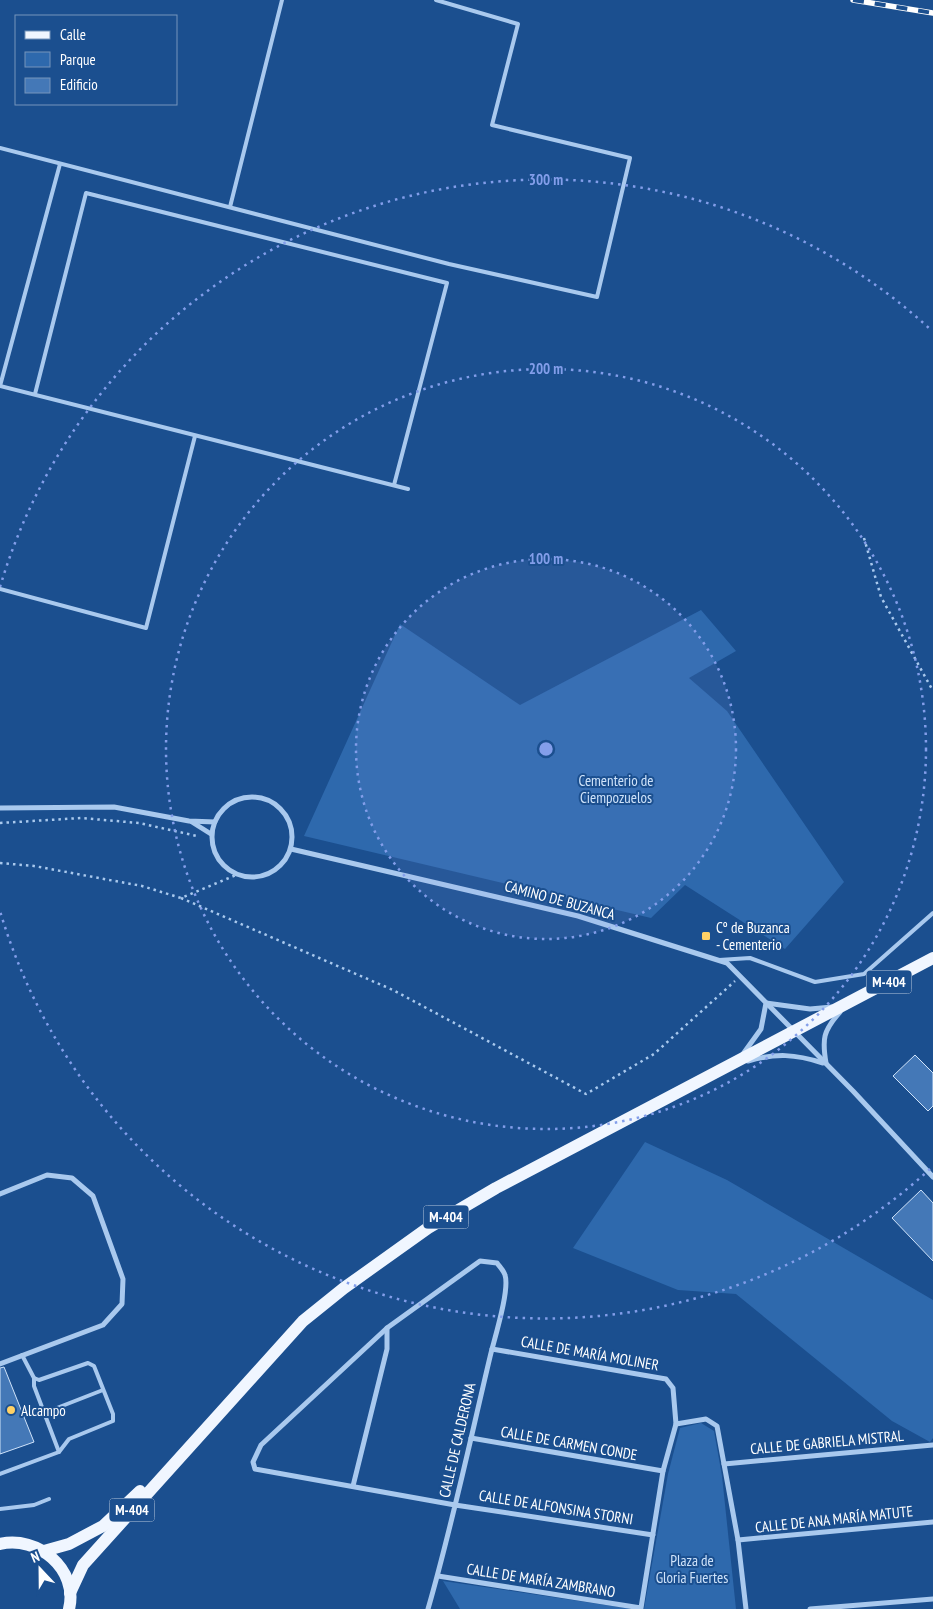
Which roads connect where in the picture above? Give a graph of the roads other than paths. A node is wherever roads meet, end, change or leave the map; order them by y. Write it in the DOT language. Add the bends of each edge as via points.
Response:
graph roads {
  1 [pos="282,0"];
  2 [pos="436,0"];
  3 [pos="0,148"];
  4 [pos="60,164"];
  5 [pos="230,207"];
  6 [pos="0,386"];
  7 [pos="35,394"];
  8 [pos="195,436"];
  9 [pos="394,485"];
  10 [pos="408,489"];
  11 [pos="0,588"];
  12 [pos="0,808"];
  13 [pos="189,821"];
  14 [pos="215,822"];
  15 [pos="211,834"];
  16 [pos="291,849"];
  17 [pos="933,913"];
  18 [pos="933,958"];
  19 [pos="716,960"];
  20 [pos="766,1003"];
  21 [pos="845,1006"];
  22 [pos="794,1032"];
  23 [pos="735,1064"];
  24 [pos="826,1064"];
  25 [pos="933,1177"];
  26 [pos="0,1194"];
  27 [pos="387,1328"];
  28 [pos="492,1350"];
  29 [pos="22,1355"];
  30 [pos="0,1364"];
  31 [pos="34,1378"];
  32 [pos="103,1390"];
  33 [pos="44,1413"];
  34 [pos="676,1424"];
  35 [pos="201,1432"];
  36 [pos="470,1438"];
  37 [pos="933,1445"];
  38 [pos="59,1452"];
  39 [pos="724,1464"];
  40 [pos="663,1472"];
  41 [pos="0,1474"];
  42 [pos="353,1486"];
  43 [pos="48,1499"];
  44 [pos="455,1504"];
  45 [pos="0,1509"];
  46 [pos="933,1522"];
  47 [pos="653,1535"];
  48 [pos="738,1540"];
  49 [pos="1,1543"];
  50 [pos="44,1551"];
  51 [pos="438,1576"];
  52 [pos="933,1599"];
  53 [pos="70,1604"];
  54 [pos="428,1609"];
  55 [pos="746,1609"];
  56 [pos="810,1609"];
  1 -- 5 [label="lane"];
  2 -- 5 [label="lane" via="518,24 492,126 630,158 597,297 449,264"];
  3 -- 4 [label="lane"];
  4 -- 5 [label="lane"];
  4 -- 6 [label="lane"];
  6 -- 7 [label="lane"];
  7 -- 8 [label="lane"];
  7 -- 9 [label="lane" via="86,193 447,283"];
  8 -- 9 [label="lane"];
  8 -- 11 [label="lane" via="146,628"];
  9 -- 10 [label="lane"];
  12 -- 13 [label="street" via="114,807"];
  13 -- 14 [label="street"];
  13 -- 15 [label="street"];
  14 -- 15 [label="street"];
  14 -- 16 [label="street" via="222,810 237,800 255,797 268,800 282,810 290,823"];
  15 -- 16 [label="street" via="220,862 236,875 250,878 267,875 285,861"];
  16 -- 19 [label="street, CAMINO DE BUZANCA" via="578,916"];
  17 -- 19 [label="lane" via="864,974 815,982 750,958"];
  18 -- 21 [label="main road, M-404"];
  19 -- 20 [label="street, CAMINO DE BUZANCA" via="727,964"];
  20 -- 21 [label="street" via="810,1009"];
  20 -- 22 [label="street, CAMINO DE BUZANCA"];
  20 -- 23 [label="street" via="761,1029"];
  21 -- 22 [label="main road, M-404"];
  21 -- 24 [label="street" via="827,1026 822,1043"];
  22 -- 23 [label="main road, M-404"];
  22 -- 24 [label="street, CAMINO DE BUZANCA"];
  23 -- 24 [label="street" via="771,1055 803,1056"];
  23 -- 35 [label="main road, M-404" via="496,1188 428,1228 303,1321"];
  24 -- 25 [label="street, CAMINO DE BUZANCA"];
  26 -- 29 [label="street" via="47,1175 72,1178 93,1196 123,1279 122,1304 103,1324"];
  27 -- 28 [label="street, CALLE DE CALDERONA" via="480,1260 497,1263 506,1276 505,1294"];
  27 -- 42 [label="street" via="387,1348"];
  27 -- 42 [label="street, CALLE DE ALFONSINA STORNI" via="261,1446 253,1462 256,1469"];
  28 -- 34 [label="street, CALLE DE MARÍA MOLINER" via="666,1379 673,1388"];
  28 -- 36 [label="street, CALLE DE CALDERONA"];
  29 -- 30 [label="street"];
  29 -- 31 [label="lane"];
  31 -- 32 [label="lane" via="39,1380 88,1363 94,1366"];
  31 -- 33 [label="lane"];
  32 -- 33 [label="lane"];
  32 -- 38 [label="lane" via="113,1421 69,1439"];
  33 -- 38 [label="lane"];
  34 -- 39 [label="street" via="706,1419 717,1426"];
  34 -- 40 [label="street"];
  35 -- 50 [label="main road, M-404" via="102,1526 69,1544"];
  35 -- 53 [label="main road, M-404" via="83,1565"];
  36 -- 40 [label="street, CALLE DE CARMEN CONDE"];
  36 -- 44 [label="street, CALLE DE CALDERONA"];
  37 -- 39 [label="street, CALLE DE GABRIELA MISTRAL"];
  38 -- 41 [label="lane"];
  39 -- 48 [label="street"];
  40 -- 47 [label="street"];
  42 -- 44 [label="street, CALLE DE ALFONSINA STORNI"];
  43 -- 45 [label="lane" via="34,1505"];
  44 -- 47 [label="street, CALLE DE ALFONSINA STORNI"];
  44 -- 51 [label="street, CALLE DE CALDERONA"];
  46 -- 48 [label="street, CALLE DE ANA MARÍA MATUTE"];
  47 -- 51 [label="street, CALLE DE MARÍA ZAMBRANO" via="641,1608"];
  48 -- 55 [label="street"];
  49 -- 50 [label="main road, M-404" via="16,1542"];
  50 -- 53 [label="main road, M-404" via="57,1562 64,1574"];
  51 -- 54 [label="street, CALLE DE CALDERONA"];
  52 -- 56 [label="street"];
}
